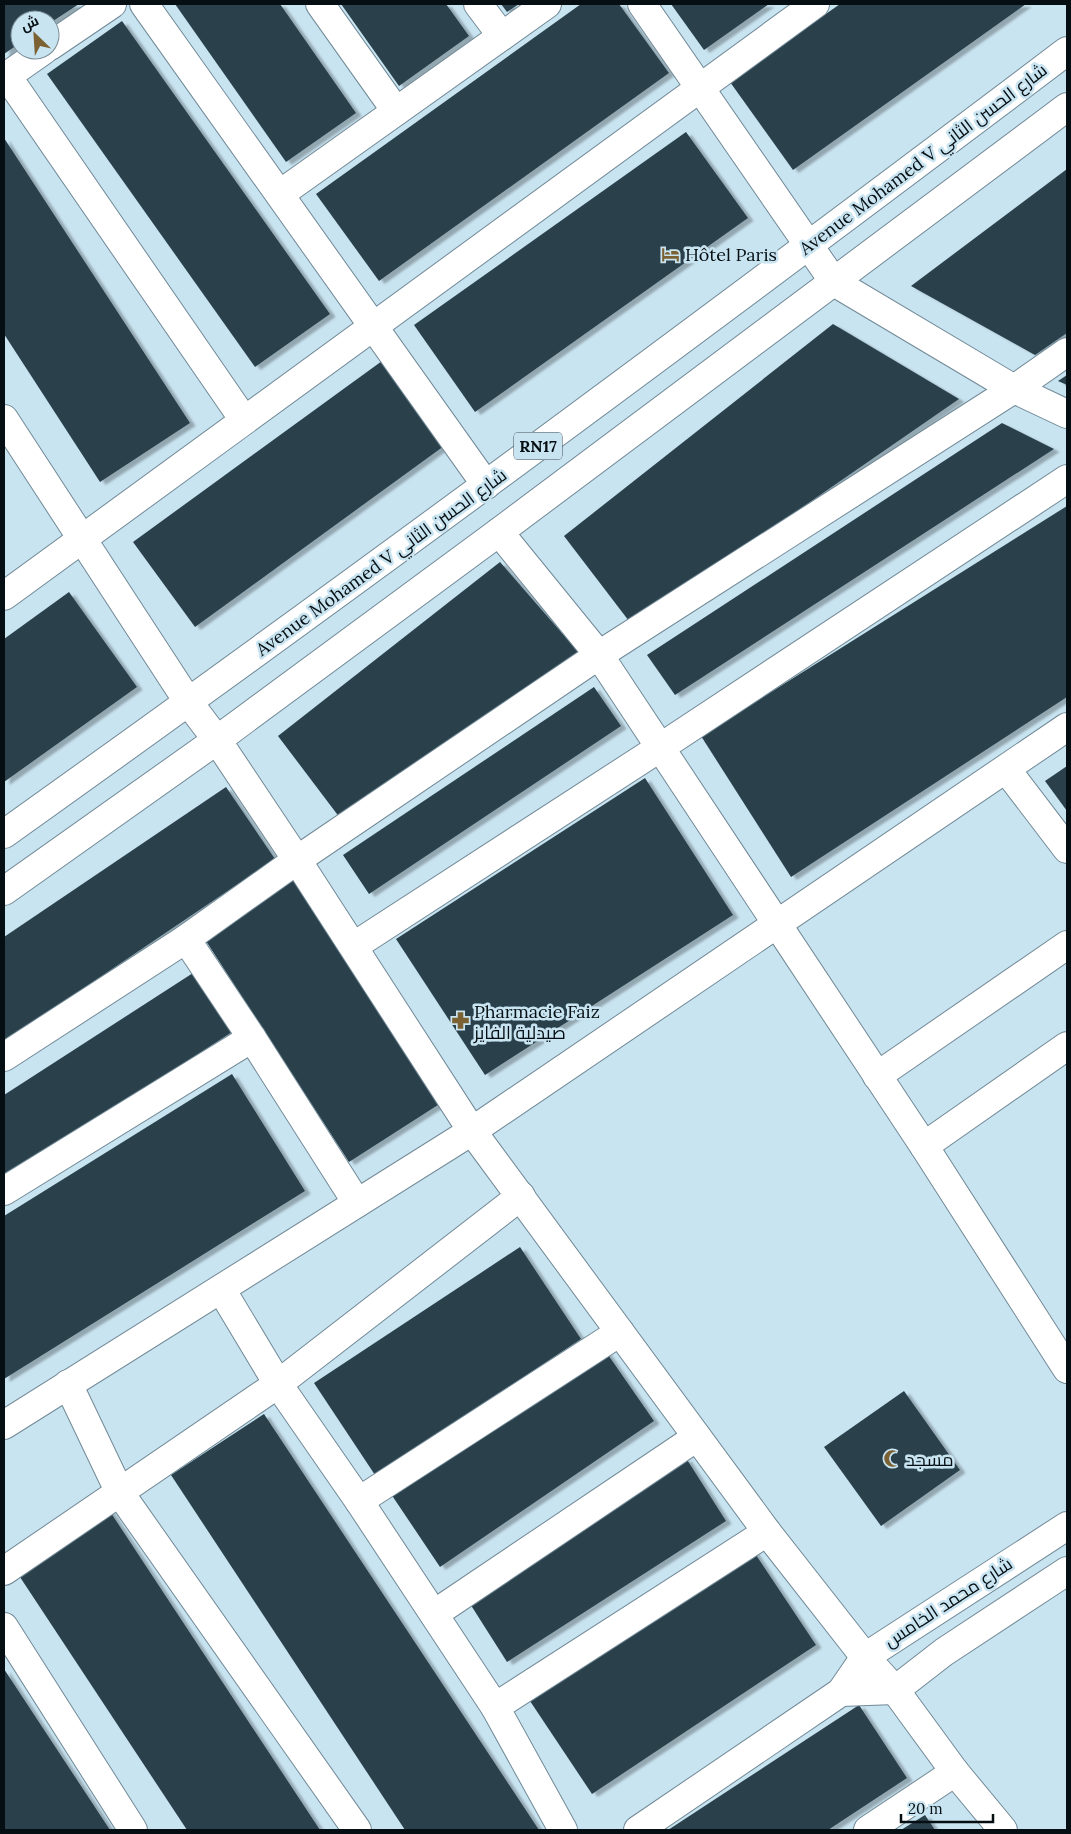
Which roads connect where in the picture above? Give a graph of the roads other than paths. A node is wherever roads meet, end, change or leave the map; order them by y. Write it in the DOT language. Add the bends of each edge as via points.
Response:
graph roads {
  1 [pos="112,4"];
  2 [pos="144,4"];
  3 [pos="320,4"];
  4 [pos="478,4"];
  5 [pos="547,4"];
  6 [pos="642,4"];
  7 [pos="815,4"];
  8 [pos="502,36"];
  9 [pos="60,39"];
  10 [pos="1067,50"];
  11 [pos="29,60"];
  12 [pos="5,76"];
  13 [pos="700,88"];
  14 [pos="1067,107"];
  15 [pos="396,111"];
  16 [pos="280,194"];
  17 [pos="809,245"];
  18 [pos="834,282"];
  19 [pos="374,326"];
  20 [pos="1067,352"];
  21 [pos="1014,389"];
  22 [pos="1067,414"];
  23 [pos="4,418"];
  24 [pos="244,420"];
  25 [pos="1067,479"];
  26 [pos="486,485"];
  27 [pos="498,532"];
  28 [pos="82,539"];
  29 [pos="4,596"];
  30 [pos="600,655"];
  31 [pos="189,702"];
  32 [pos="1067,728"];
  33 [pos="216,740"];
  34 [pos="661,747"];
  35 [pos="1006,769"];
  36 [pos="4,834"];
  37 [pos="1067,848"];
  38 [pos="297,860"];
  39 [pos="4,891"];
  40 [pos="777,924"];
  41 [pos="186,940"];
  42 [pos="354,946"];
  43 [pos="1067,946"];
  44 [pos="252,1038"];
  45 [pos="1067,1046"];
  46 [pos="4,1057"];
  47 [pos="877,1076"];
  48 [pos="472,1131"];
  49 [pos="924,1146"];
  50 [pos="4,1191"];
  51 [pos="521,1196"];
  52 [pos="357,1203"];
  53 [pos="221,1288"];
  54 [pos="620,1332"];
  55 [pos="1067,1369"];
  56 [pos="68,1384"];
  57 [pos="278,1384"];
  58 [pos="4,1425"];
  59 [pos="697,1437"];
  60 [pos="120,1493"];
  61 [pos="360,1500"];
  62 [pos="1067,1526"];
  63 [pos="767,1532"];
  64 [pos="4,1571"];
  65 [pos="1067,1571"];
  66 [pos="434,1614"];
  67 [pos="4,1627"];
  68 [pos="864,1657"];
  69 [pos="895,1690"];
  70 [pos="841,1692"];
  71 [pos="495,1707"];
  72 [pos="955,1772"];
  73 [pos="133,1830"];
  74 [pos="357,1830"];
  75 [pos="563,1830"];
  76 [pos="638,1830"];
  77 [pos="868,1830"];
  78 [pos="1003,1830"];
  1 -- 9 [label="street"];
  2 -- 16 [label="street"];
  3 -- 15 [label="street"];
  4 -- 8 [label="street"];
  5 -- 8 [label="street"];
  6 -- 13 [label="street"];
  7 -- 13 [label="street"];
  8 -- 15 [label="street"];
  10 -- 17 [label="street, Avenue Mohamed V شارع الحسن الثاني / RN17"];
  11 -- 12 [label="street"];
  12 -- 24 [label="street"];
  13 -- 17 [label="street"];
  13 -- 19 [label="street"];
  14 -- 18 [label="street, RN17"];
  15 -- 16 [label="street"];
  16 -- 19 [label="street"];
  17 -- 18 [label="street"];
  17 -- 26 [label="street, Avenue Mohamed V شارع الحسن الثاني / RN17"];
  18 -- 21 [label="street"];
  18 -- 27 [label="street, RN17"];
  19 -- 24 [label="street"];
  19 -- 26 [label="street"];
  20 -- 21 [label="street"];
  21 -- 22 [label="street"];
  21 -- 30 [label="street"];
  23 -- 28 [label="street"];
  24 -- 28 [label="street"];
  25 -- 34 [label="street"];
  26 -- 31 [label="street, Avenue Mohamed V شارع الحسن الثاني / RN17"];
  27 -- 30 [label="street"];
  27 -- 33 [label="street, RN17"];
  28 -- 29 [label="street"];
  28 -- 31 [label="street"];
  30 -- 34 [label="street"];
  30 -- 38 [label="street"];
  31 -- 33 [label="street"];
  31 -- 36 [label="street, Avenue Mohamed V شارع الحسن الثاني / RN17"];
  32 -- 35 [label="street"];
  33 -- 38 [label="street"];
  33 -- 39 [label="street, RN17"];
  34 -- 40 [label="street"];
  34 -- 42 [label="street"];
  35 -- 37 [label="street"];
  35 -- 40 [label="street"];
  38 -- 41 [label="street"];
  38 -- 42 [label="street"];
  40 -- 47 [label="street"];
  40 -- 48 [label="street"];
  41 -- 44 [label="street"];
  41 -- 46 [label="street"];
  42 -- 48 [label="street"];
  43 -- 47 [label="street"];
  44 -- 50 [label="street"];
  44 -- 52 [label="street"];
  45 -- 49 [label="street"];
  47 -- 49 [label="street"];
  48 -- 51 [label="street"];
  48 -- 52 [label="street"];
  49 -- 55 [label="street"];
  51 -- 54 [label="street"];
  51 -- 57 [label="street"];
  52 -- 53 [label="street"];
  53 -- 56 [label="street"];
  53 -- 57 [label="street"];
  54 -- 59 [label="street"];
  54 -- 61 [label="street"];
  56 -- 58 [label="street"];
  56 -- 60 [label="street"];
  57 -- 60 [label="street"];
  57 -- 61 [label="street"];
  59 -- 63 [label="street"];
  59 -- 66 [label="street"];
  60 -- 64 [label="street"];
  60 -- 74 [label="street"];
  61 -- 66 [label="street"];
  62 -- 68 [label="street, شارع محمد الخامس"];
  63 -- 68 [label="street"];
  63 -- 71 [label="street"];
  65 -- 69 [label="street" via="944,1652"];
  66 -- 71 [label="street"];
  67 -- 73 [label="street"];
  68 -- 69 [label="street"];
  68 -- 70 [label="street, شارع محمد الخامس"];
  69 -- 70 [label="street"];
  69 -- 72 [label="street"];
  70 -- 76 [label="street, شارع محمد الخامس"];
  71 -- 75 [label="street"];
  72 -- 77 [label="street"];
  72 -- 78 [label="street"];
}
